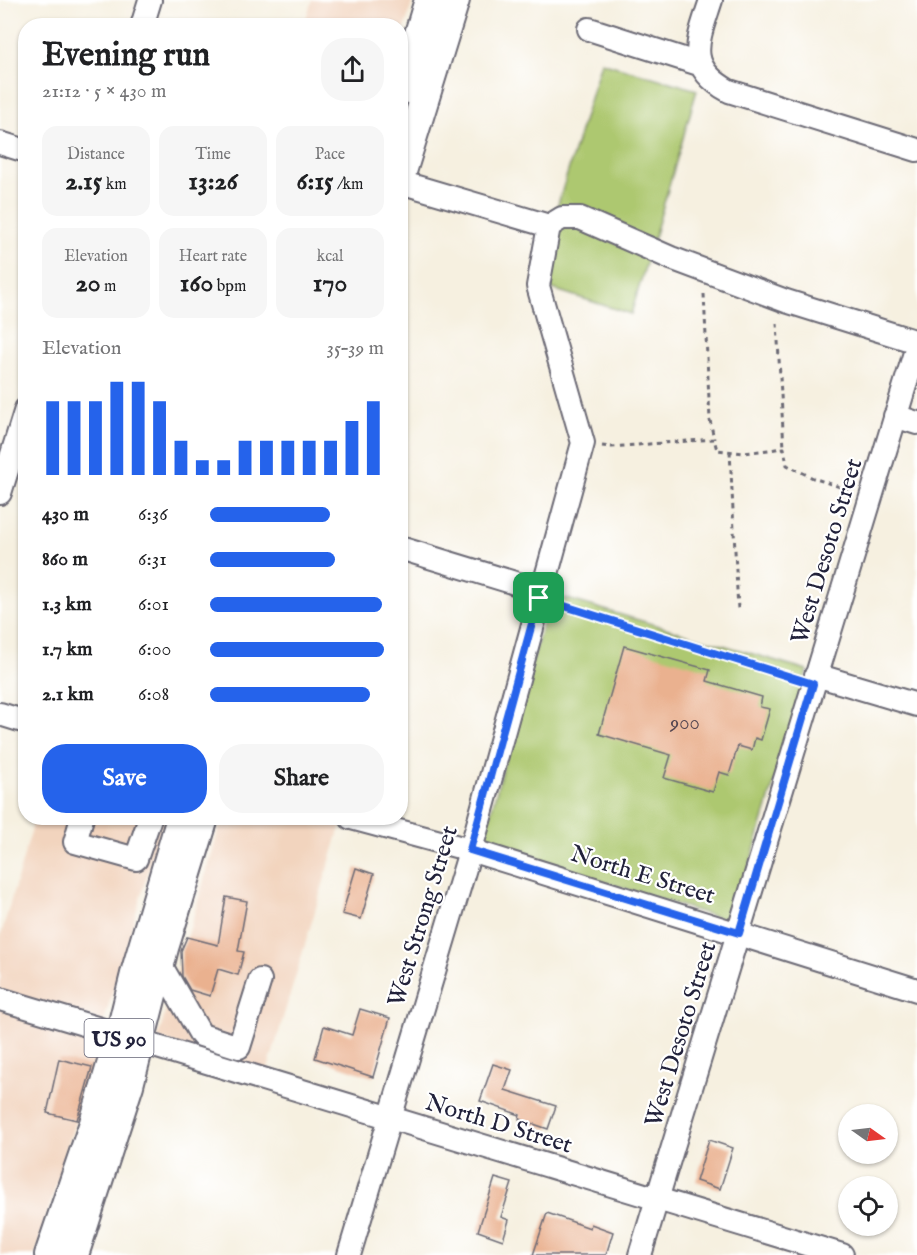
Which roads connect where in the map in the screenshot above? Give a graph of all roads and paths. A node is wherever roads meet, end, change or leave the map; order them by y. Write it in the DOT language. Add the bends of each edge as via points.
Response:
graph roads {
  1 [pos="150,0"];
  2 [pos="429,0"];
  3 [pos="455,0"];
  4 [pos="711,0"];
  5 [pos="144,18"];
  6 [pos="589,29"];
  7 [pos="416,43"];
  8 [pos="699,64"];
  9 [pos="408,69"];
  10 [pos="408,114"];
  11 [pos="0,143"];
  12 [pos="18,149"];
  13 [pos="917,150"];
  14 [pos="408,154"];
  15 [pos="408,182"];
  16 [pos="549,226"];
  17 [pos="704,294"];
  18 [pos="777,323"];
  19 [pos="917,344"];
  20 [pos="895,416"];
  21 [pos="917,423"];
  22 [pos="15,431"];
  23 [pos="714,439"];
  24 [pos="583,443"];
  25 [pos="784,448"];
  26 [pos="730,451"];
  27 [pos="852,491"];
  28 [pos="0,493"];
  29 [pos="408,551"];
  30 [pos="540,595"];
  31 [pos="738,610"];
  32 [pos="815,679"];
  33 [pos="917,705"];
  34 [pos="0,714"];
  35 [pos="18,720"];
  36 [pos="80,825"];
  37 [pos="148,825"];
  38 [pos="179,825"];
  39 [pos="202,825"];
  40 [pos="377,825"];
  41 [pos="470,850"];
  42 [pos="739,933"];
  43 [pos="160,964"];
  44 [pos="261,980"];
  45 [pos="917,990"];
  46 [pos="0,999"];
  47 [pos="131,1038"];
  48 [pos="218,1040"];
  49 [pos="211,1063"];
  50 [pos="390,1118"];
  51 [pos="657,1199"];
  52 [pos="49,1255"];
  53 [pos="75,1255"];
  54 [pos="349,1255"];
  55 [pos="640,1255"];
  56 [pos="842,1255"];
  1 -- 5 [label="street"];
  2 -- 7 [label="main road"];
  3 -- 14 [label="main road"];
  4 -- 8 [label="street" via="698,44"];
  6 -- 8 [label="street"];
  7 -- 9 [label="main road"];
  7 -- 10 [label="main road" via="420,66"];
  8 -- 13 [label="street" via="716,84 729,91"];
  11 -- 12 [label="street"];
  15 -- 16 [label="street"];
  16 -- 19 [label="street" via="562,218 580,218 671,258 786,301"];
  16 -- 24 [label="street" via="538,286"];
  17 -- 23 [label="path"];
  18 -- 25 [label="path"];
  19 -- 20 [label="street, West Desoto Street"];
  20 -- 21 [label="street"];
  20 -- 32 [label="street, West Desoto Street"];
  22 -- 28 [label="street"];
  23 -- 24 [label="path" via="611,447"];
  23 -- 26 [label="path" via="717,450"];
  24 -- 30 [label="street, West Strong Street"];
  25 -- 26 [label="path"];
  25 -- 27 [label="path" via="787,465"];
  26 -- 31 [label="path"];
  29 -- 30 [label="street"];
  30 -- 32 [label="path"];
  30 -- 41 [label="street, West Strong Street"];
  32 -- 33 [label="street"];
  32 -- 42 [label="street, West Desoto Street"];
  34 -- 35 [label="street"];
  36 -- 37 [label="street" via="75,842 136,859"];
  38 -- 47 [label="main road, US 90" via="136,970"];
  39 -- 43 [label="main road, US 90"];
  40 -- 41 [label="street, North E Street"];
  41 -- 42 [label="street, North E Street"];
  41 -- 50 [label="street, West Strong Street"];
  42 -- 45 [label="street, North E Street"];
  42 -- 51 [label="street, West Desoto Street"];
  43 -- 47 [label="main road, US 90"];
  43 -- 48 [label="street" via="201,1035"];
  44 -- 48 [label="street" via="239,1047"];
  46 -- 47 [label="street, North D Street"];
  47 -- 49 [label="street, North D Street"];
  47 -- 52 [label="main road, US 90" via="94,1123"];
  47 -- 53 [label="main road, US 90"];
  48 -- 49 [label="street"];
  49 -- 50 [label="street, North D Street"];
  50 -- 51 [label="street, North D Street"];
  50 -- 54 [label="street, West Strong Street"];
  51 -- 55 [label="street, West Desoto Street"];
  51 -- 56 [label="street, North D Street"];
}
